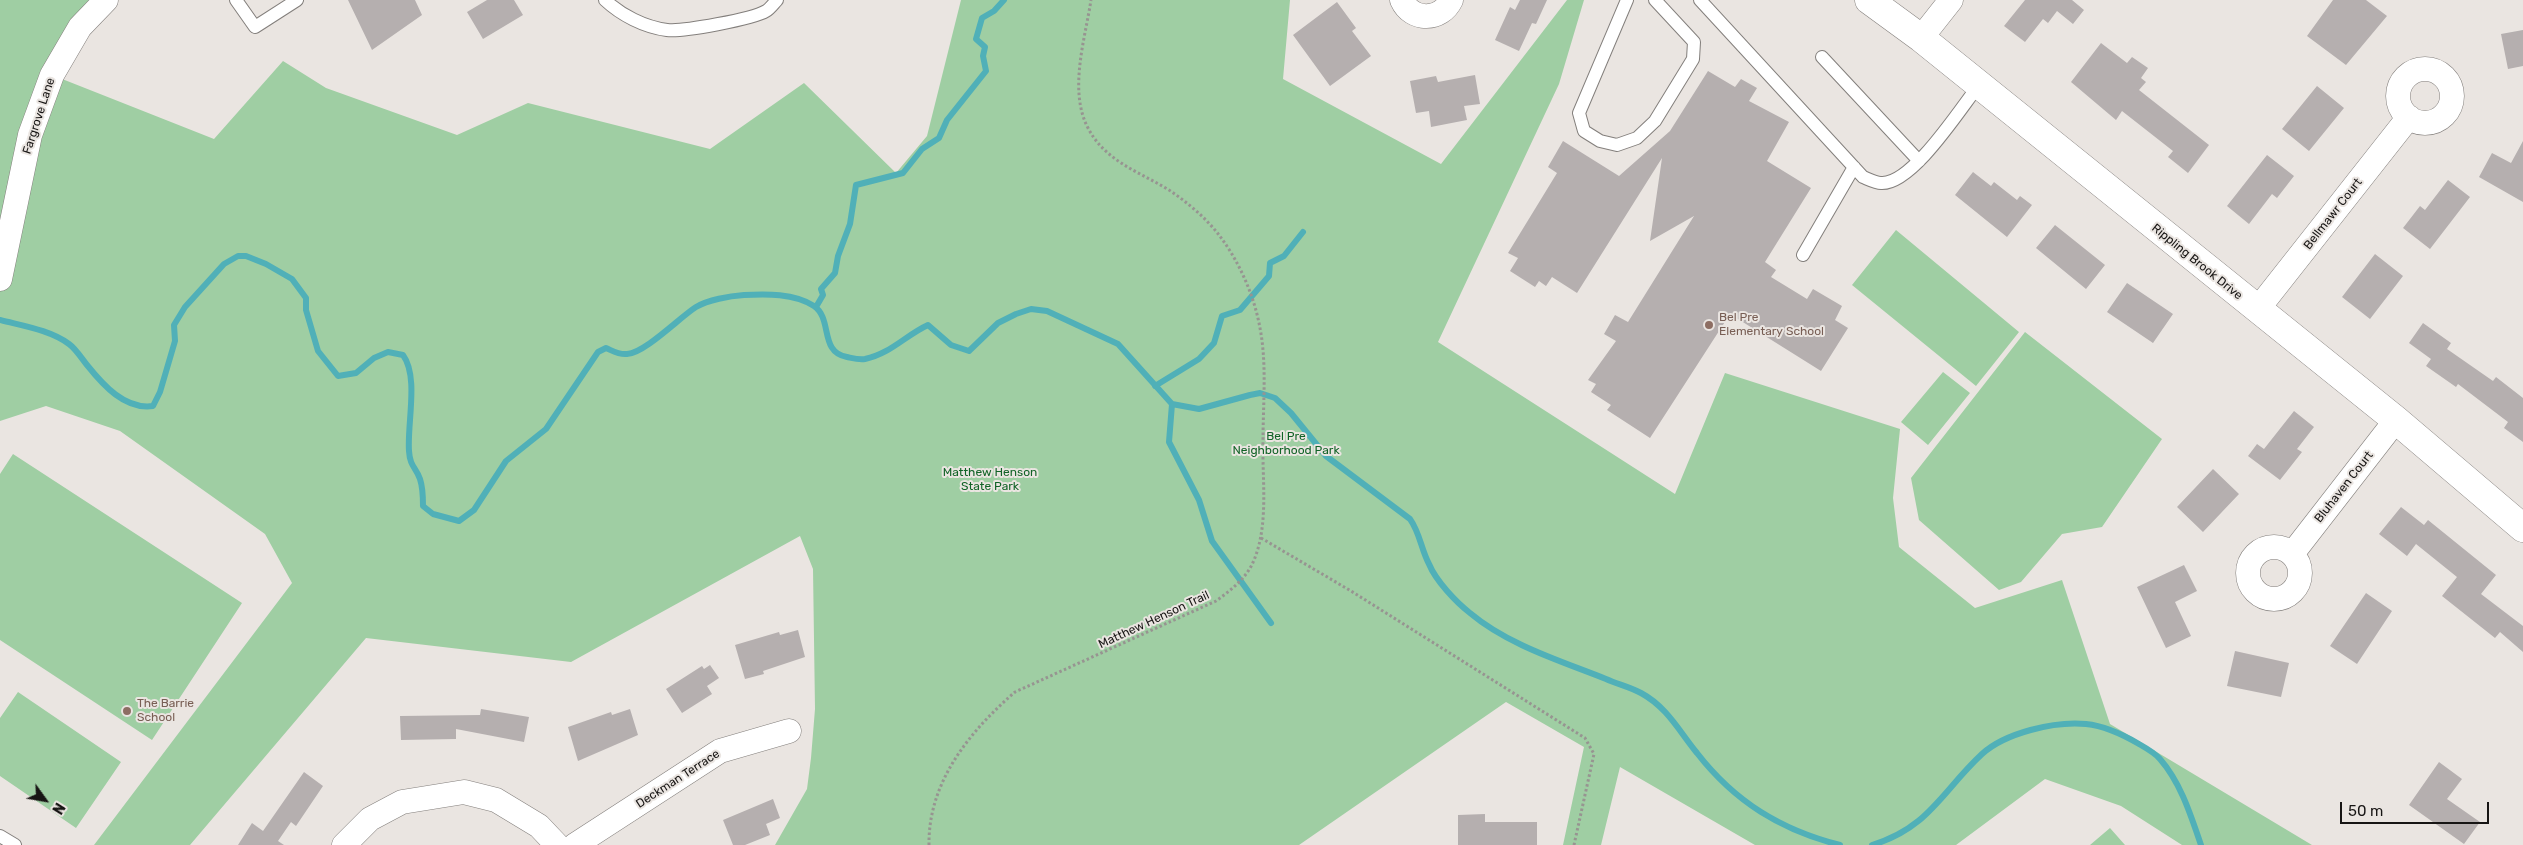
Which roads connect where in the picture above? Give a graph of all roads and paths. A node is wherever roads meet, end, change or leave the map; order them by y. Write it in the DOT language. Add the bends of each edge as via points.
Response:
graph roads {
  1 [pos="106,0"];
  2 [pos="236,0"];
  3 [pos="297,0"];
  4 [pos="605,0"];
  5 [pos="777,0"];
  6 [pos="1091,0"];
  7 [pos="1402,0"];
  8 [pos="1451,0"];
  9 [pos="1627,0"];
  10 [pos="1656,0"];
  11 [pos="1700,0"];
  12 [pos="1869,0"];
  13 [pos="1951,0"];
  14 [pos="1921,38"];
  15 [pos="1822,57"];
  16 [pos="1978,84"];
  17 [pos="2409,117"];
  18 [pos="1919,161"];
  19 [pos="1854,167"];
  20 [pos="1803,255"];
  21 [pos="0,279"];
  22 [pos="2257,310"];
  23 [pos="2396,420"];
  24 [pos="2523,528"];
  25 [pos="1261,538"];
  26 [pos="2292,554"];
  27 [pos="789,731"];
  28 [pos="0,836"];
  29 [pos="15,845"];
  30 [pos="344,845"];
  31 [pos="557,845"];
  32 [pos="576,845"];
  33 [pos="929,845"];
  34 [pos="1574,845"];
  1 -- 21 [label="street, Fargrove Lane" via="80,27 52,75 30,135"];
  2 -- 3 [label="lane" via="255,27"];
  4 -- 5 [label="lane" via="616,10 647,25 668,30 711,26 766,11"];
  6 -- 25 [label="path, Matthew Henson Trail" via="1079,93 1087,126 1113,159 1170,190 1205,219 1234,258 1256,309 1263,377"];
  7 -- 8 [label="street" via="1409,10 1426,17 1443,11"];
  9 -- 10 [label="lane" via="1579,113 1584,131 1600,141 1617,145 1637,138 1655,121 1693,59 1694,42"];
  11 -- 19 [label="lane"];
  12 -- 14 [label="street, Rippling Brook Drive"];
  13 -- 14 [label="street"];
  14 -- 16 [label="street, Rippling Brook Drive"];
  15 -- 18 [label="lane"];
  16 -- 18 [label="lane"];
  16 -- 22 [label="street, Rippling Brook Drive"];
  17 -- 22 [label="street, Bellmawr Court"];
  18 -- 19 [label="lane" via="1902,178 1882,184 1863,178"];
  19 -- 20 [label="lane"];
  22 -- 23 [label="street, Rippling Brook Drive"];
  23 -- 24 [label="street, Rippling Brook Drive"];
  23 -- 26 [label="street, Bluhaven Court"];
  25 -- 33 [label="path, Matthew Henson Trail" via="1254,562 1233,588 1216,601 1015,692 980,725 948,769 938,791"];
  25 -- 34 [label="path" via="1585,738 1594,754"];
  27 -- 32 [label="street, Deckman Terrace" via="720,751"];
  28 -- 29 [label="lane"];
  30 -- 31 [label="street" via="370,819 402,802 464,792 496,800 539,826"];
}
